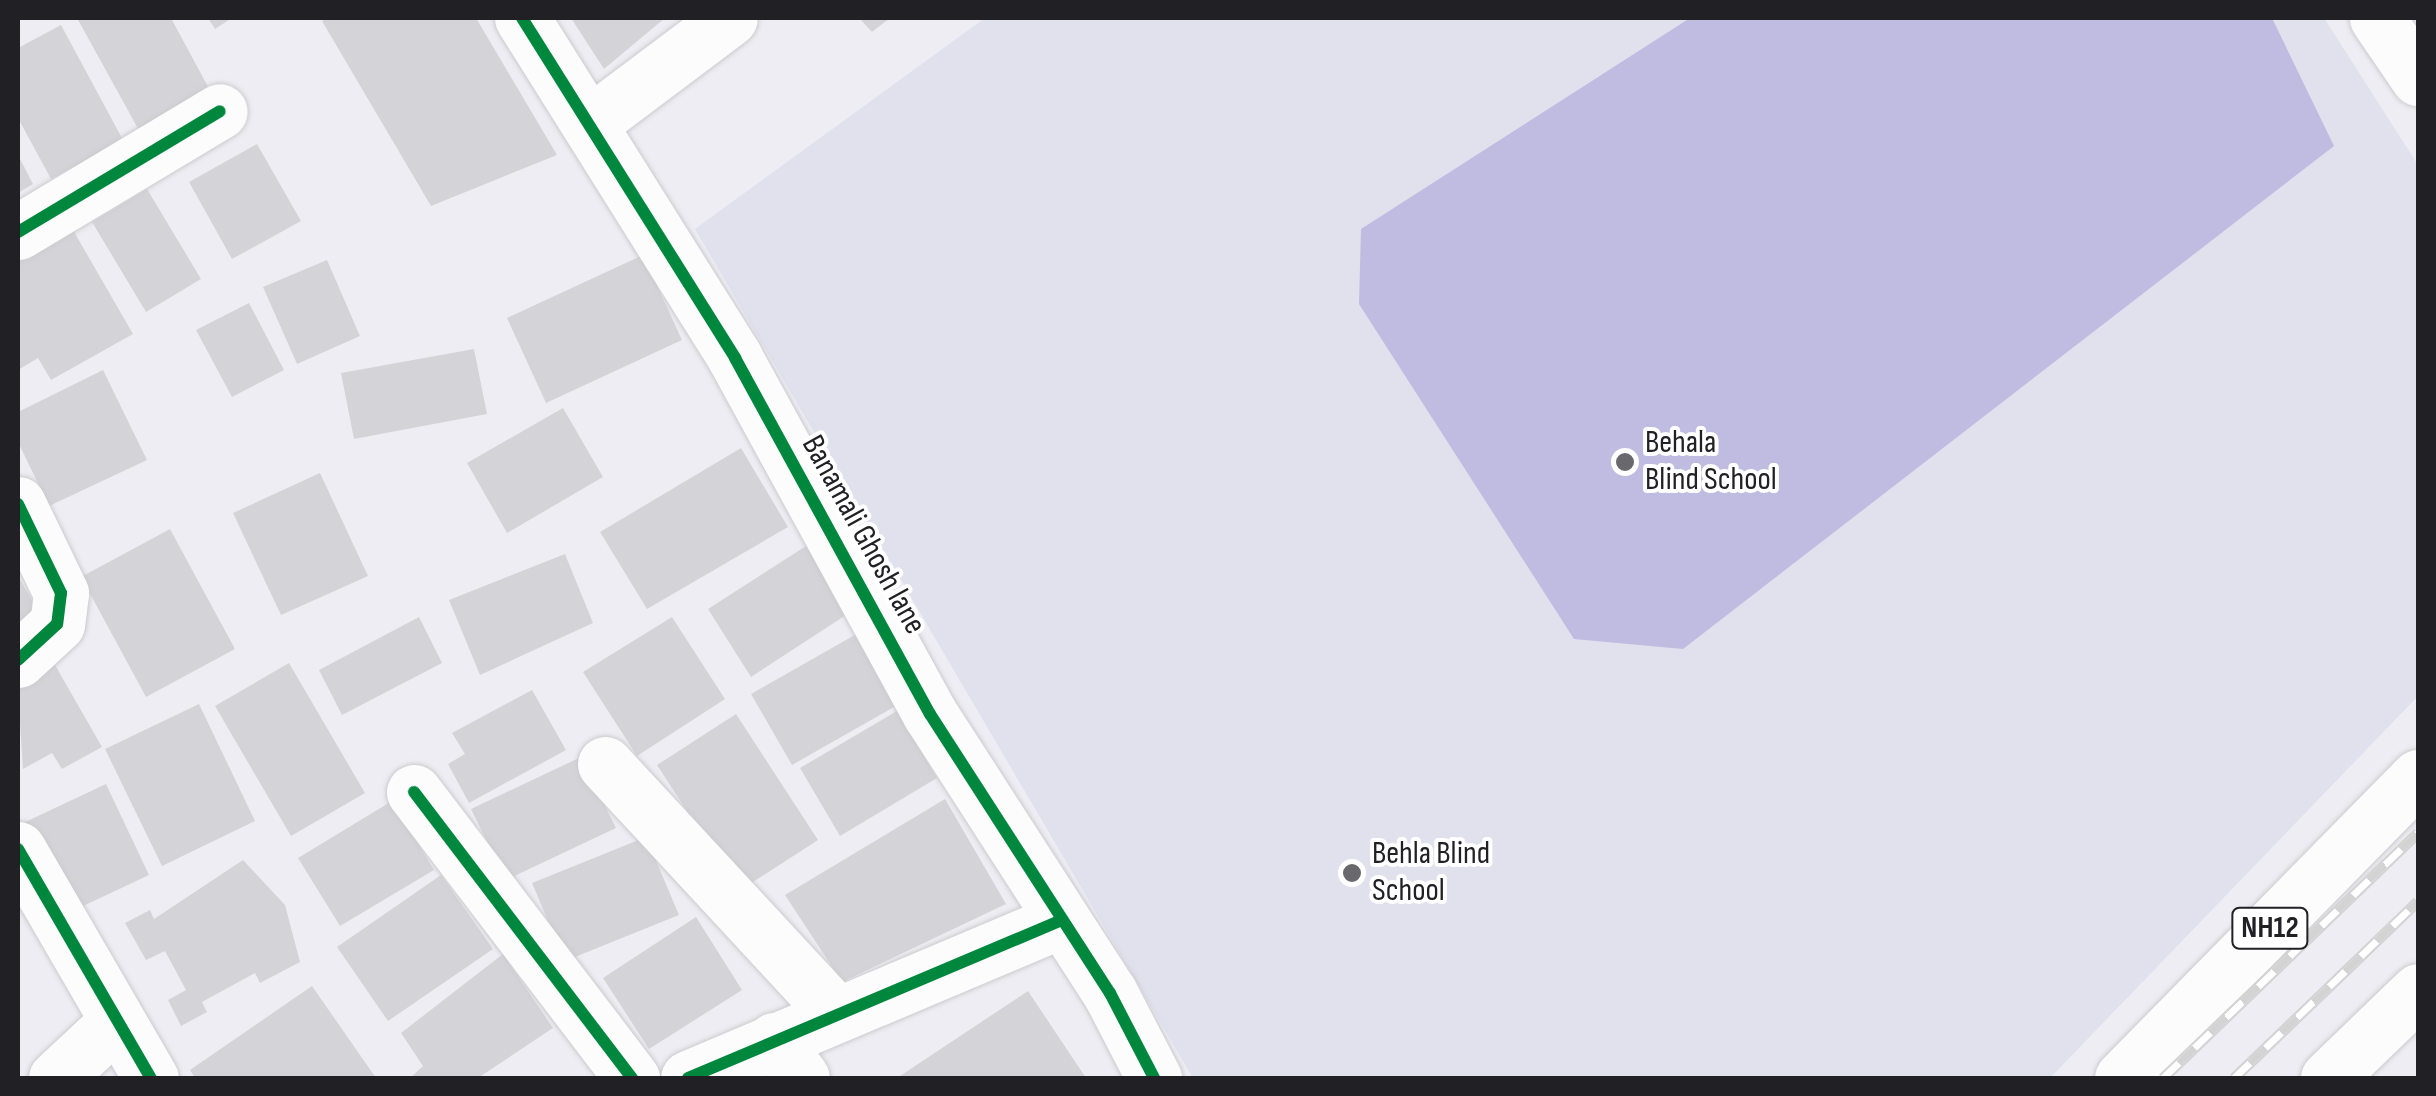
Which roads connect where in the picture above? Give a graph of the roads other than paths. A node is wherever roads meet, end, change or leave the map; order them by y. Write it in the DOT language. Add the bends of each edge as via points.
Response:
graph roads {
  1 [pos="522,18"];
  2 [pos="730,18"];
  3 [pos="2377,18"];
  4 [pos="2418,78"];
  5 [pos="220,111"];
  6 [pos="593,121"];
  7 [pos="18,232"];
  8 [pos="18,504"];
  9 [pos="18,660"];
  10 [pos="605,764"];
  11 [pos="2418,777"];
  12 [pos="414,792"];
  13 [pos="18,850"];
  14 [pos="1058,922"];
  15 [pos="2418,990"];
  16 [pos="833,1010"];
  17 [pos="116,1022"];
  18 [pos="788,1059"];
  19 [pos="56,1078"];
  20 [pos="151,1078"];
  21 [pos="632,1078"];
  22 [pos="688,1078"];
  23 [pos="1154,1078"];
  24 [pos="2122,1078"];
  25 [pos="2328,1078"];
  1 -- 6 [label="main road, Banamali Ghosh lane"];
  2 -- 6 [label="main road"];
  3 -- 4 [label="main road"];
  5 -- 7 [label="main road"];
  6 -- 14 [label="main road, Banamali Ghosh lane"];
  8 -- 9 [label="main road" via="61,592 57,624"];
  10 -- 16 [label="main road"];
  11 -- 24 [label="main road, NH12"];
  12 -- 21 [label="main road"];
  13 -- 17 [label="main road"];
  14 -- 16 [label="main road"];
  14 -- 23 [label="main road, Banamali Ghosh lane"];
  15 -- 25 [label="main road"];
  16 -- 18 [label="main road"];
  17 -- 19 [label="main road"];
  17 -- 20 [label="main road"];
  18 -- 22 [label="main road"];
}
